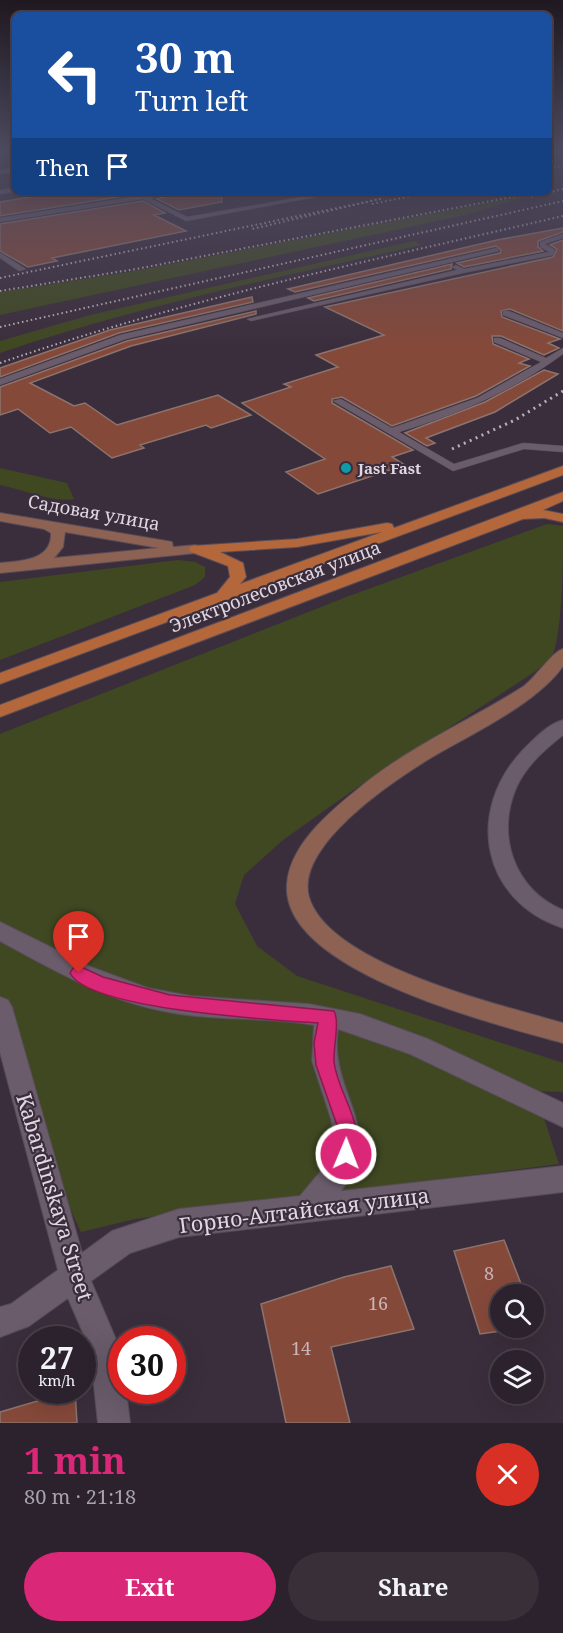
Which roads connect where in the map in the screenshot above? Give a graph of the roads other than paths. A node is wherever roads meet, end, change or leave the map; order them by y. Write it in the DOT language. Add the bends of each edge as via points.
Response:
graph roads {
  1 [pos="37,214"];
  2 [pos="177,214"];
  3 [pos="212,214"];
  4 [pos="0,220"];
  5 [pos="563,236"];
  6 [pos="497,250"];
  7 [pos="0,255"];
  8 [pos="444,260"];
  9 [pos="22,269"];
  10 [pos="464,271"];
  11 [pos="506,313"];
  12 [pos="251,319"];
  13 [pos="563,336"];
  14 [pos="497,340"];
  15 [pos="563,351"];
  16 [pos="548,362"];
  17 [pos="0,382"];
  18 [pos="338,401"];
  19 [pos="390,432"];
  20 [pos="563,449"];
  21 [pos="560,474"];
  22 [pos="563,496"];
  23 [pos="518,516"];
  24 [pos="0,517"];
  25 [pos="427,518"];
  26 [pos="563,518"];
  27 [pos="45,523"];
  28 [pos="188,548"];
  29 [pos="33,565"];
  30 [pos="0,568"];
  31 [pos="220,598"];
  32 [pos="563,654"];
  33 [pos="0,679"];
  34 [pos="0,711"];
  35 [pos="563,726"];
  36 [pos="563,919"];
  37 [pos="0,931"];
  38 [pos="0,1007"];
  39 [pos="328,1017"];
  40 [pos="563,1033"];
  41 [pos="563,1115"];
  42 [pos="563,1179"];
  43 [pos="307,1208"];
  44 [pos="74,1277"];
  45 [pos="0,1322"];
  46 [pos="114,1423"];
  1 -- 4 [label="lane"];
  2 -- 3 [label="lane" via="186,219"];
  5 -- 10 [label="lane" via="542,243 553,251 551,254"];
  6 -- 8 [label="lane"];
  7 -- 9 [label="lane"];
  8 -- 10 [label="lane"];
  8 -- 17 [label="lane" via="123,337"];
  10 -- 12 [label="lane"];
  11 -- 13 [label="lane"];
  14 -- 16 [label="lane"];
  15 -- 16 [label="lane"];
  16 -- 19 [label="lane" via="479,402"];
  18 -- 19 [label="lane"];
  19 -- 20 [label="lane" via="453,468 523,446"];
  21 -- 25 [label="main road, Электролесовская улица"];
  22 -- 23 [label="main road, Электролесовская улица"];
  23 -- 26 [label="main road" via="544,514"];
  23 -- 34 [label="main road, Электролесовская улица"];
  24 -- 27 [label="main road, Садовая улица"];
  25 -- 28 [label="main road" via="297,543"];
  25 -- 31 [label="main road, Электролесовская улица"];
  27 -- 28 [label="main road, Садовая улица"];
  27 -- 29 [label="main road" via="58,531 59,539 48,556"];
  28 -- 29 [label="main road, Садовая улица"];
  28 -- 31 [label="main road" via="235,563 238,577"];
  29 -- 30 [label="main road, Садовая улица"];
  31 -- 33 [label="main road, Электролесовская улица"];
  32 -- 40 [label="main road" via="540,683 395,772 326,829 300,872 298,897 311,922 337,949 384,975 448,999"];
  35 -- 36 [label="street" via="540,741 522,760 506,789 495,840 507,874 536,906"];
  37 -- 39 [label="street" via="99,983 170,1003"];
  38 -- 44 [label="street, Kabardinskaya Street"];
  39 -- 41 [label="street" via="392,1034"];
  39 -- 43 [label="street" via="325,1065 347,1128 346,1154 331,1182"];
  42 -- 43 [label="street, Горно-Алтайская улица"];
  43 -- 44 [label="street, Горно-Алтайская улица" via="179,1223 122,1241"];
  44 -- 45 [label="street, Горно-Алтайская улица" via="19,1316"];
  44 -- 46 [label="street, Kabardinskaya Street" via="105,1350"];
}
